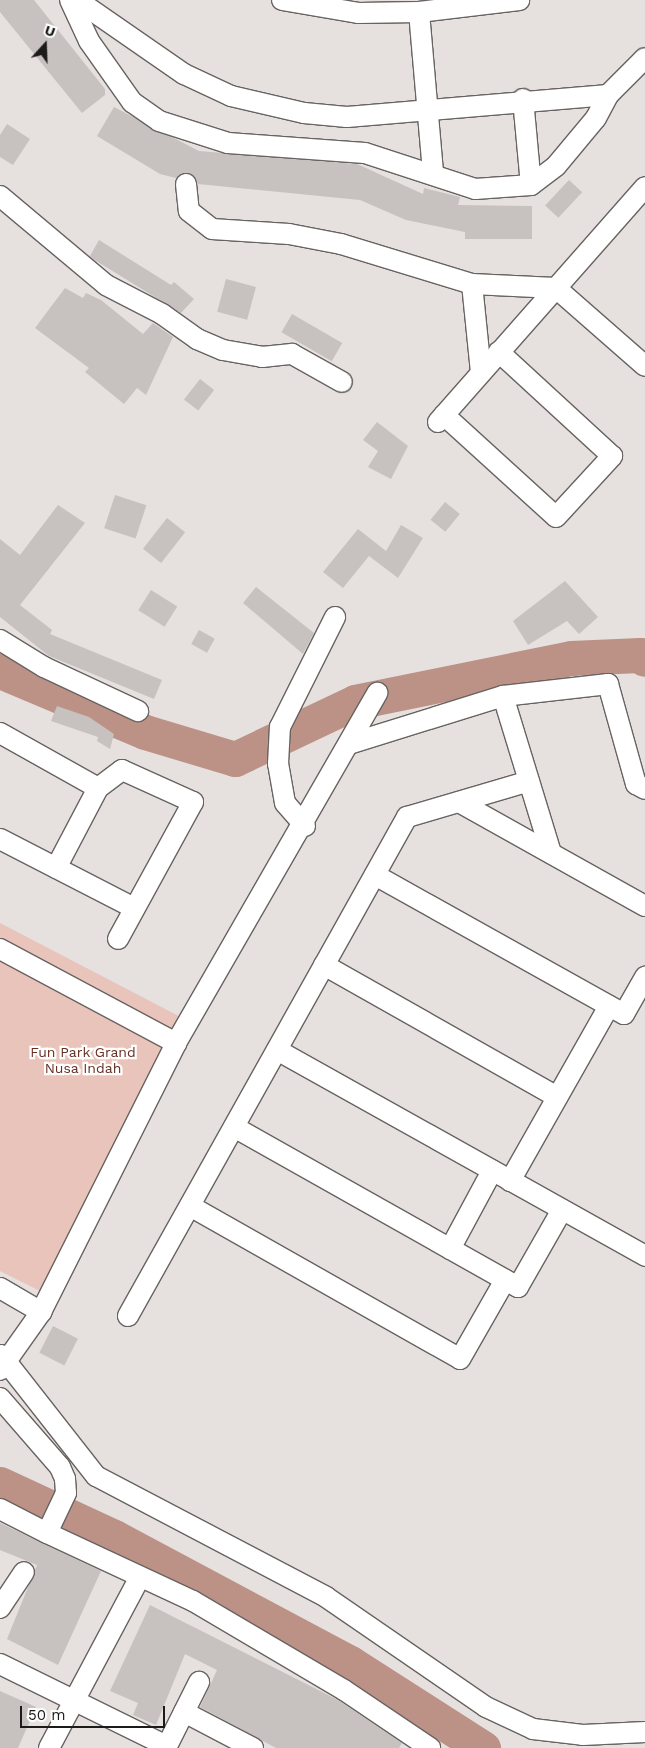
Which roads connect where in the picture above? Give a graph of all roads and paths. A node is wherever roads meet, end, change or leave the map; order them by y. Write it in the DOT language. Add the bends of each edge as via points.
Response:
graph roads {
  1 [pos="70,0"];
  2 [pos="77,0"];
  3 [pos="282,0"];
  4 [pos="519,0"];
  5 [pos="419,12"];
  6 [pos="645,58"];
  7 [pos="608,95"];
  8 [pos="523,99"];
  9 [pos="428,109"];
  10 [pos="433,172"];
  11 [pos="186,184"];
  12 [pos="531,185"];
  13 [pos="645,187"];
  14 [pos="0,196"];
  15 [pos="472,284"];
  16 [pos="556,288"];
  17 [pos="499,352"];
  18 [pos="645,366"];
  19 [pos="481,373"];
  20 [pos="342,382"];
  21 [pos="336,617"];
  22 [pos="0,640"];
  23 [pos="377,693"];
  24 [pos="503,696"];
  25 [pos="138,711"];
  26 [pos="0,733"];
  27 [pos="349,744"];
  28 [pos="528,781"];
  29 [pos="98,788"];
  30 [pos="645,789"];
  31 [pos="459,802"];
  32 [pos="305,826"];
  33 [pos="0,838"];
  34 [pos="550,853"];
  35 [pos="56,868"];
  36 [pos="375,875"];
  37 [pos="645,906"];
  38 [pos="134,908"];
  39 [pos="118,939"];
  40 [pos="0,949"];
  41 [pos="324,965"];
  42 [pos="645,976"];
  43 [pos="609,1006"];
  44 [pos="176,1043"];
  45 [pos="277,1050"];
  46 [pos="558,1097"];
  47 [pos="234,1127"];
  48 [pos="492,1171"];
  49 [pos="510,1180"];
  50 [pos="190,1206"];
  51 [pos="562,1210"];
  52 [pos="450,1249"];
  53 [pos="645,1256"];
  54 [pos="505,1280"];
  55 [pos="0,1288"];
  56 [pos="41,1312"];
  57 [pos="128,1316"];
  58 [pos="2,1363"];
  59 [pos="0,1398"];
  60 [pos="76,1455"];
  61 [pos="60,1467"];
  62 [pos="0,1509"];
  63 [pos="48,1529"];
  64 [pos="24,1572"];
  65 [pos="140,1578"];
  66 [pos="0,1608"];
  67 [pos="0,1664"];
  68 [pos="199,1682"];
  69 [pos="76,1698"];
  70 [pos="184,1712"];
  71 [pos="645,1732"];
  72 [pos="419,1745"];
  73 [pos="166,1747"];
  74 [pos="49,1748"];
  75 [pos="254,1748"];
  1 -- 10 [label="street" via="89,41 132,102 159,121 228,143 365,153"];
  2 -- 9 [label="street" via="151,55 231,96 267,106 347,118"];
  3 -- 5 [label="street" via="358,13"];
  4 -- 5 [label="street"];
  5 -- 9 [label="street"];
  6 -- 7 [label="street"];
  7 -- 8 [label="street"];
  7 -- 12 [label="street" via="579,141"];
  8 -- 9 [label="street"];
  8 -- 12 [label="street"];
  9 -- 10 [label="street"];
  10 -- 12 [label="street" via="475,189"];
  11 -- 15 [label="street" via="189,211 212,229 289,234 341,244"];
  13 -- 16 [label="street"];
  14 -- 20 [label="street" via="106,285 162,314 197,339 223,350 262,357 292,354"];
  15 -- 16 [label="street"];
  15 -- 19 [label="street"];
  16 -- 17 [label="street"];
  16 -- 18 [label="street"];
  17 -- 19 [label="street"];
  17 -- 19 [label="street" via="612,456 556,517 441,419"];
  21 -- 32 [label="street" via="280,728 284,802"];
  22 -- 25 [label="street" via="44,667"];
  23 -- 27 [label="street"];
  24 -- 27 [label="street"];
  24 -- 28 [label="street"];
  24 -- 30 [label="street" via="608,684 636,784"];
  26 -- 29 [label="street"];
  27 -- 32 [label="street"];
  28 -- 31 [label="street"];
  28 -- 34 [label="street"];
  29 -- 35 [label="street"];
  29 -- 38 [label="street" via="122,770 193,802"];
  31 -- 34 [label="street"];
  31 -- 36 [label="street" via="407,817"];
  32 -- 44 [label="street"];
  33 -- 35 [label="street"];
  34 -- 37 [label="street"];
  35 -- 38 [label="street"];
  36 -- 41 [label="street"];
  36 -- 43 [label="street"];
  38 -- 39 [label="street"];
  40 -- 44 [label="street"];
  41 -- 45 [label="street"];
  41 -- 46 [label="street"];
  42 -- 43 [label="street" via="624,1014"];
  43 -- 46 [label="street"];
  44 -- 56 [label="street"];
  45 -- 47 [label="street"];
  45 -- 48 [label="street"];
  46 -- 49 [label="street"];
  47 -- 50 [label="street"];
  47 -- 52 [label="street"];
  48 -- 49 [label="street"];
  48 -- 52 [label="street"];
  49 -- 51 [label="street"];
  50 -- 54 [label="street" via="460,1359"];
  50 -- 57 [label="street"];
  51 -- 53 [label="street"];
  51 -- 54 [label="street" via="518,1287"];
  52 -- 54 [label="street"];
  55 -- 56 [label="street"];
  56 -- 58 [label="street"];
  58 -- 60 [label="street"];
  59 -- 61 [label="street"];
  60 -- 61 [label="street"];
  60 -- 71 [label="street" via="96,1476 326,1597 486,1707 533,1729 583,1735"];
  61 -- 63 [label="street" via="66,1493"];
  62 -- 63 [label="street"];
  63 -- 65 [label="street"];
  64 -- 66 [label="street"];
  65 -- 69 [label="street"];
  65 -- 72 [label="street" via="193,1601 344,1690"];
  67 -- 69 [label="street"];
  68 -- 70 [label="street"];
  69 -- 73 [label="street"];
  69 -- 74 [label="street"];
  70 -- 73 [label="street"];
  70 -- 75 [label="street"];
}
